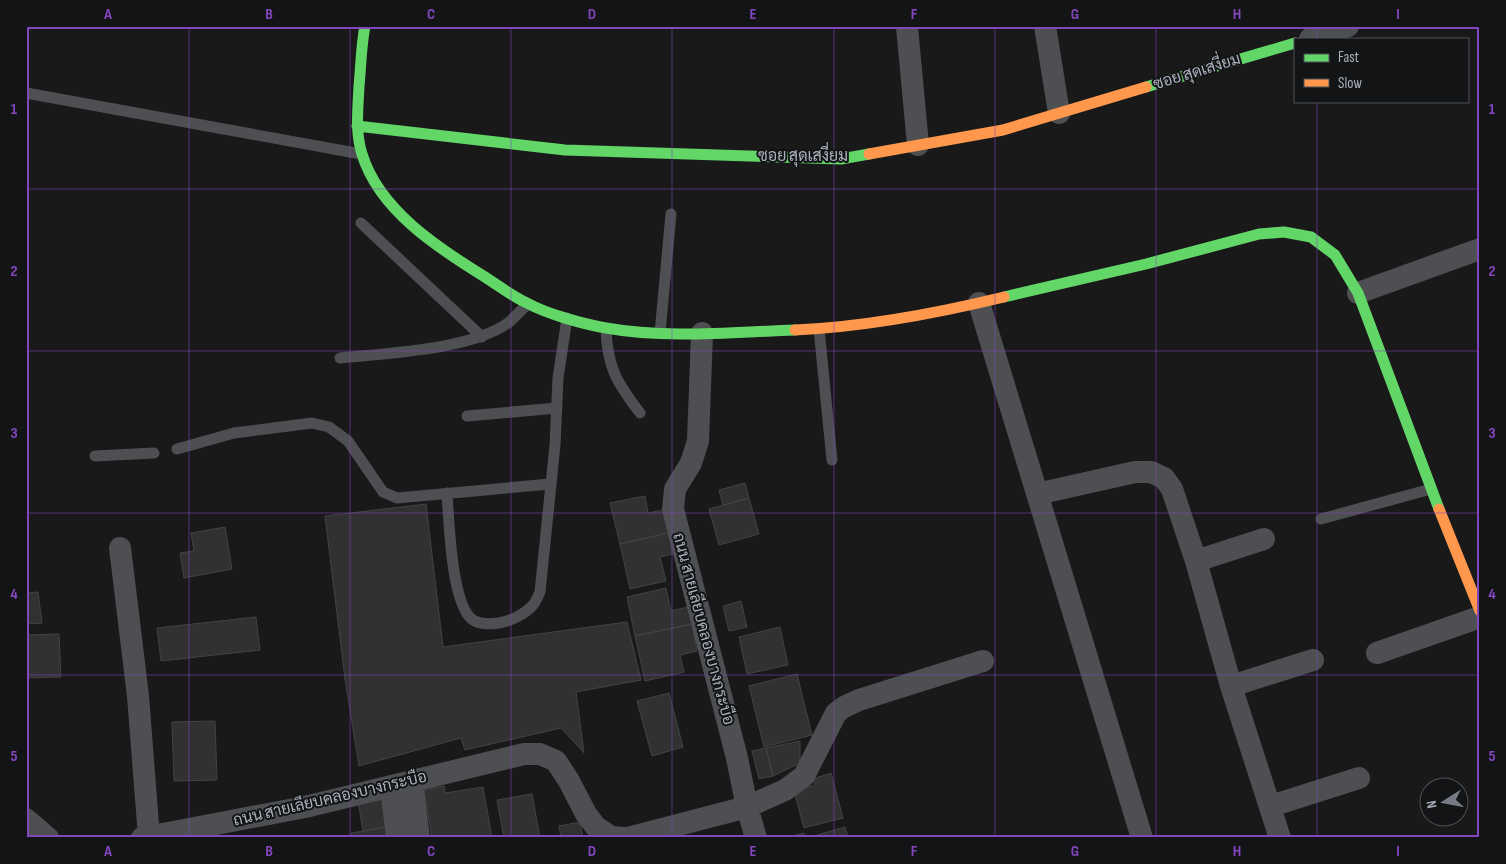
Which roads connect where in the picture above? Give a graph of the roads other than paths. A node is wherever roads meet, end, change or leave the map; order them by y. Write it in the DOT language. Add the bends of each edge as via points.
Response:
graph roads {
  1 [pos="365,26"];
  2 [pos="1045,26"];
  3 [pos="1348,26"];
  4 [pos="907,27"];
  5 [pos="1317,33"];
  6 [pos="1294,43"];
  7 [pos="26,92"];
  8 [pos="1059,113"];
  9 [pos="357,126"];
  10 [pos="918,145"];
  11 [pos="362,154"];
  12 [pos="671,214"];
  13 [pos="361,224"];
  14 [pos="1480,249"];
  15 [pos="1358,293"];
  16 [pos="979,303"];
  17 [pos="528,304"];
  18 [pos="567,318"];
  19 [pos="606,328"];
  20 [pos="819,329"];
  21 [pos="660,333"];
  22 [pos="702,333"];
  23 [pos="482,337"];
  24 [pos="340,358"];
  25 [pos="556,408"];
  26 [pos="640,413"];
  27 [pos="467,416"];
  28 [pos="177,449"];
  29 [pos="154,453"];
  30 [pos="95,456"];
  31 [pos="832,460"];
  32 [pos="550,484"];
  33 [pos="1431,489"];
  34 [pos="447,493"];
  35 [pos="1037,494"];
  36 [pos="1322,519"];
  37 [pos="1264,540"];
  38 [pos="120,548"];
  39 [pos="1196,562"];
  40 [pos="1480,611"];
  41 [pos="1480,617"];
  42 [pos="1377,653"];
  43 [pos="1313,660"];
  44 [pos="983,661"];
  45 [pos="1231,686"];
  46 [pos="1360,778"];
  47 [pos="401,783"];
  48 [pos="1271,806"];
  49 [pos="748,807"];
  50 [pos="26,819"];
  51 [pos="596,833"];
  52 [pos="145,837"];
  53 [pos="48,838"];
  54 [pos="397,838"];
  55 [pos="420,838"];
  56 [pos="627,838"];
  57 [pos="756,838"];
  58 [pos="1142,838"];
  59 [pos="1280,838"];
  1 -- 9 [label="street"];
  2 -- 8 [label="street"];
  3 -- 5 [label="street"];
  4 -- 10 [label="street"];
  6 -- 8 [label="street, ซอย สุดเสงี่ยม"];
  7 -- 11 [label="lane"];
  8 -- 10 [label="street, ซอย สุดเสงี่ยม" via="1003,130"];
  9 -- 10 [label="street, ซอย สุดเสงี่ยม" via="594,151 841,159"];
  9 -- 11 [label="street"];
  11 -- 17 [label="street" via="384,196 409,223 446,253"];
  12 -- 21 [label="lane"];
  13 -- 23 [label="lane"];
  14 -- 15 [label="street"];
  15 -- 16 [label="street" via="1335,255 1311,237 1284,232 1259,234"];
  15 -- 33 [label="street"];
  16 -- 20 [label="street"];
  16 -- 35 [label="street"];
  17 -- 18 [label="street"];
  17 -- 23 [label="lane" via="508,323"];
  18 -- 19 [label="street"];
  18 -- 25 [label="lane"];
  19 -- 21 [label="street"];
  19 -- 26 [label="lane" via="611,368 622,390"];
  20 -- 22 [label="street"];
  20 -- 31 [label="lane"];
  21 -- 22 [label="street"];
  22 -- 49 [label="street, ถนน สายเลียบคลองบางกระบือ" via="698,441 675,489 673,510"];
  23 -- 24 [label="lane" via="432,348"];
  25 -- 27 [label="lane"];
  25 -- 32 [label="lane"];
  28 -- 34 [label="lane" via="234,433 312,423 329,427 348,441 383,492 396,498"];
  29 -- 30 [label="lane"];
  32 -- 34 [label="lane"];
  32 -- 34 [label="lane" via="540,592 534,605 520,616 501,623 485,624 472,619 462,604 453,570"];
  33 -- 36 [label="lane"];
  33 -- 40 [label="street" via="1467,570"];
  35 -- 39 [label="street" via="1135,472 1151,472 1164,478 1172,489"];
  35 -- 58 [label="street"];
  37 -- 39 [label="street"];
  38 -- 52 [label="street" via="138,696"];
  39 -- 45 [label="street"];
  41 -- 42 [label="street"];
  43 -- 45 [label="street"];
  44 -- 49 [label="street" via="844,707 836,713 804,776 784,790"];
  45 -- 48 [label="street"];
  46 -- 48 [label="street"];
  47 -- 51 [label="street, ถนน สายเลียบคลองบางกระบือ" via="524,754 540,754 556,761"];
  47 -- 52 [label="street, ถนน สายเลียบคลองบางกระบือ" via="305,807"];
  47 -- 54 [label="street"];
  47 -- 55 [label="street"];
  48 -- 59 [label="street"];
  49 -- 56 [label="street, ถนน สายเลียบคลองบางกระบือ"];
  49 -- 57 [label="street"];
  50 -- 53 [label="street"];
  51 -- 56 [label="street, ถนน สายเลียบคลองบางกระบือ"];
}
